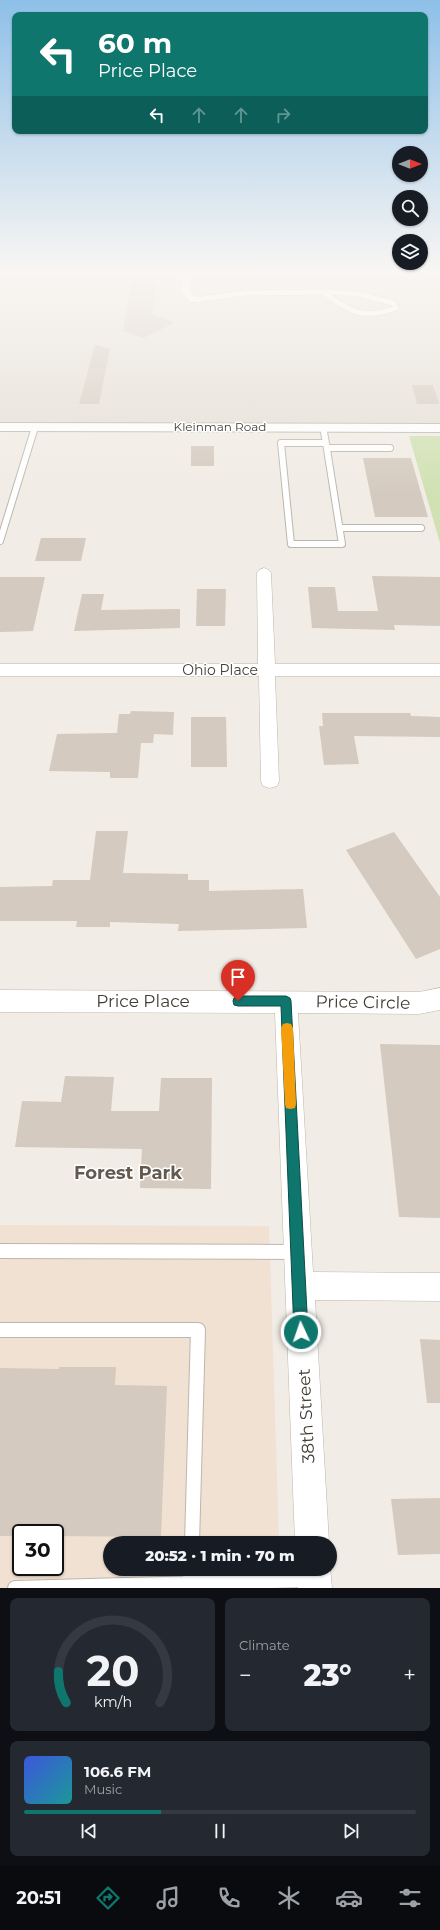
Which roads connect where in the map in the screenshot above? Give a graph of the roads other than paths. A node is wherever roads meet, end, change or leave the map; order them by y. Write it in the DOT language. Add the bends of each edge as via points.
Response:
graph roads {
  1 [pos="0,427"];
  2 [pos="35,427"];
  3 [pos="323,427"];
  4 [pos="440,428"];
  5 [pos="326,445"];
  6 [pos="390,448"];
  7 [pos="340,528"];
  8 [pos="421,528"];
  9 [pos="0,541"];
  10 [pos="264,573"];
  11 [pos="0,670"];
  12 [pos="268,670"];
  13 [pos="440,670"];
  14 [pos="270,781"];
  15 [pos="440,999"];
  16 [pos="0,1001"];
  17 [pos="286,1001"];
  18 [pos="0,1251"];
  19 [pos="297,1252"];
  20 [pos="299,1286"];
  21 [pos="440,1287"];
  22 [pos="0,1330"];
  23 [pos="192,1536"];
  24 [pos="312,1536"];
  25 [pos="314,1579"];
  26 [pos="190,1580"];
  27 [pos="14,1588"];
  1 -- 2 [label="street, Kleinman Road"];
  2 -- 3 [label="street, Kleinman Road"];
  2 -- 9 [label="lane"];
  3 -- 4 [label="street, Kleinman Road"];
  3 -- 5 [label="lane"];
  5 -- 6 [label="lane"];
  5 -- 7 [label="lane"];
  5 -- 7 [label="lane" via="281,443 291,544 342,544"];
  7 -- 8 [label="lane"];
  10 -- 12 [label="street"];
  11 -- 12 [label="street, Ohio Place"];
  12 -- 13 [label="street, Ohio Place"];
  12 -- 14 [label="street"];
  15 -- 17 [label="street, Price Circle" via="419,1003"];
  16 -- 17 [label="street, Price Place"];
  17 -- 19 [label="street, 38th Street"];
  18 -- 19 [label="lane"];
  19 -- 20 [label="street, 38th Street"];
  20 -- 21 [label="street"];
  20 -- 24 [label="street, 38th Street"];
  22 -- 23 [label="lane" via="198,1330"];
  25 -- 26 [label="lane"];
  26 -- 27 [label="lane"];
}
